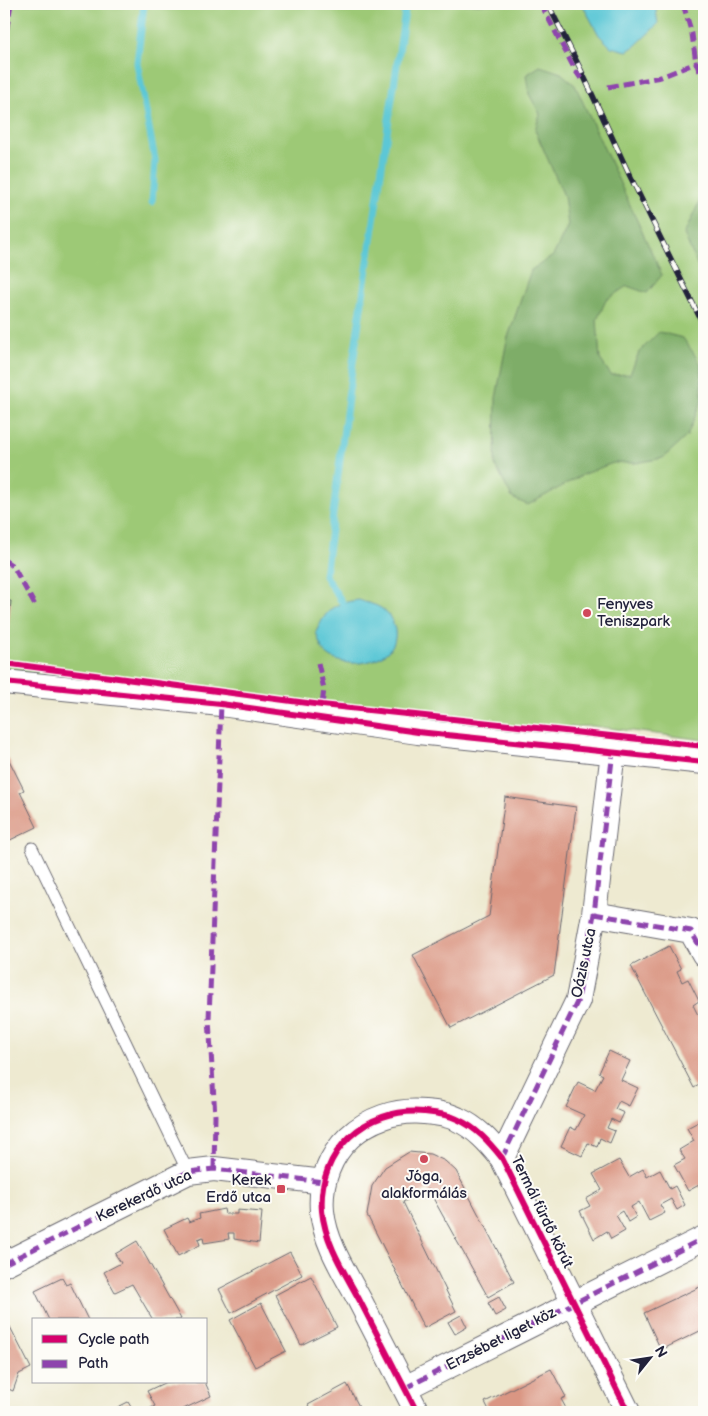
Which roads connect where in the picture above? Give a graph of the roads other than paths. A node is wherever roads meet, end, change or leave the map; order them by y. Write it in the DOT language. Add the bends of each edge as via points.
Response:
graph roads {
  1 [pos="4,682"];
  2 [pos="613,752"];
  3 [pos="704,762"];
  4 [pos="32,848"];
  5 [pos="594,914"];
  6 [pos="704,954"];
  7 [pos="502,1158"];
  8 [pos="188,1172"];
  9 [pos="324,1182"];
  10 [pos="704,1238"];
  11 [pos="4,1264"];
  12 [pos="573,1303"];
  13 [pos="404,1388"];
  14 [pos="417,1412"];
  15 [pos="628,1412"];
  1 -- 2 [label="street" via="221,704 418,732"];
  2 -- 3 [label="street"];
  2 -- 5 [label="street, Oázis utca"];
  4 -- 8 [label="lane"];
  5 -- 6 [label="street" via="691,931"];
  5 -- 7 [label="street, Oázis utca" via="578,1000"];
  7 -- 9 [label="street, Termál fürdő körút" via="486,1138 456,1118 423,1112 397,1113 366,1125 341,1144 329,1164"];
  7 -- 12 [label="street, Termál fürdő körút"];
  8 -- 9 [label="street, Kerekerdő utca" via="214,1169"];
  8 -- 11 [label="street, Kerekerdő utca"];
  9 -- 13 [label="street, Termál fürdő körút" via="322,1213 334,1250"];
  10 -- 12 [label="street, Erzsébet liget köz"];
  12 -- 13 [label="street, Erzsébet liget köz"];
  12 -- 15 [label="street, Termál fürdő körút"];
  13 -- 14 [label="street, Termál fürdő körút"];
}
